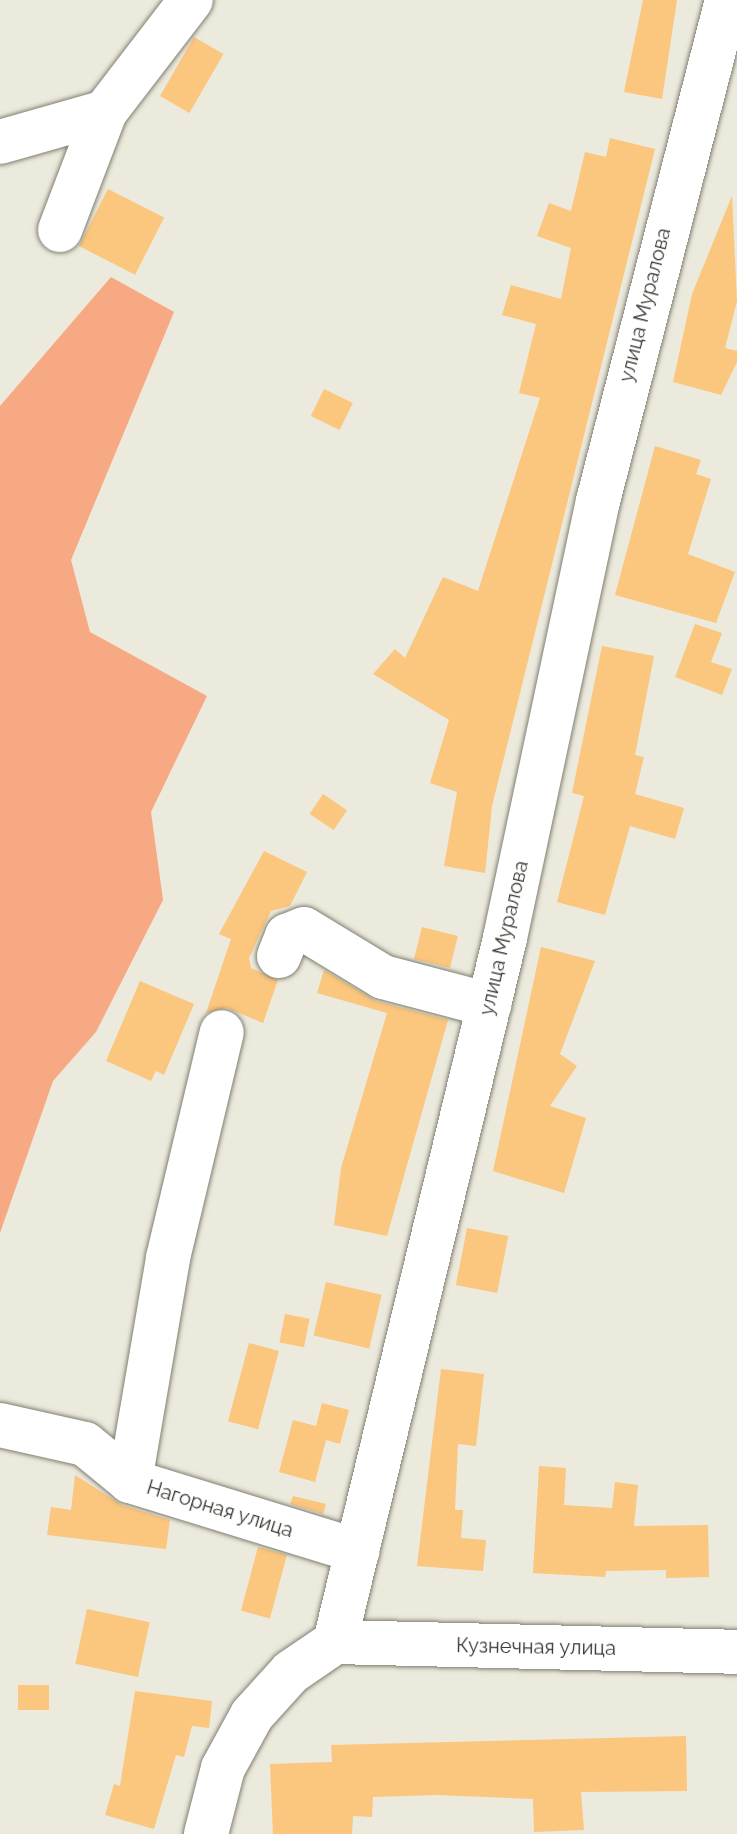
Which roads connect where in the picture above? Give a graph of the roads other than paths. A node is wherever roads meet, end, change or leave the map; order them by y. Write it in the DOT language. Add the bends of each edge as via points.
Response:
graph roads {
  1 [pos="191,0"];
  2 [pos="727,0"];
  3 [pos="105,112"];
  4 [pos="0,142"];
  5 [pos="60,230"];
  6 [pos="279,956"];
  7 [pos="489,1005"];
  8 [pos="222,1032"];
  9 [pos="0,1425"];
  10 [pos="130,1481"];
  11 [pos="357,1551"];
  12 [pos="335,1642"];
  13 [pos="737,1652"];
  14 [pos="206,1834"];
  1 -- 3 [label="street"];
  2 -- 7 [label="street, улица Муралова" via="598,501"];
  3 -- 4 [label="street"];
  3 -- 5 [label="street"];
  6 -- 7 [label="street" via="287,936 304,929 383,977"];
  7 -- 11 [label="street, улица Муралова"];
  8 -- 10 [label="street" via="168,1258"];
  9 -- 10 [label="street, Нагорная улица" via="85,1444"];
  10 -- 11 [label="street, Нагорная улица"];
  11 -- 12 [label="street, улица Муралова"];
  12 -- 13 [label="street, Кузнечная улица"];
  12 -- 14 [label="street" via="291,1672 252,1715 223,1768"];
}
